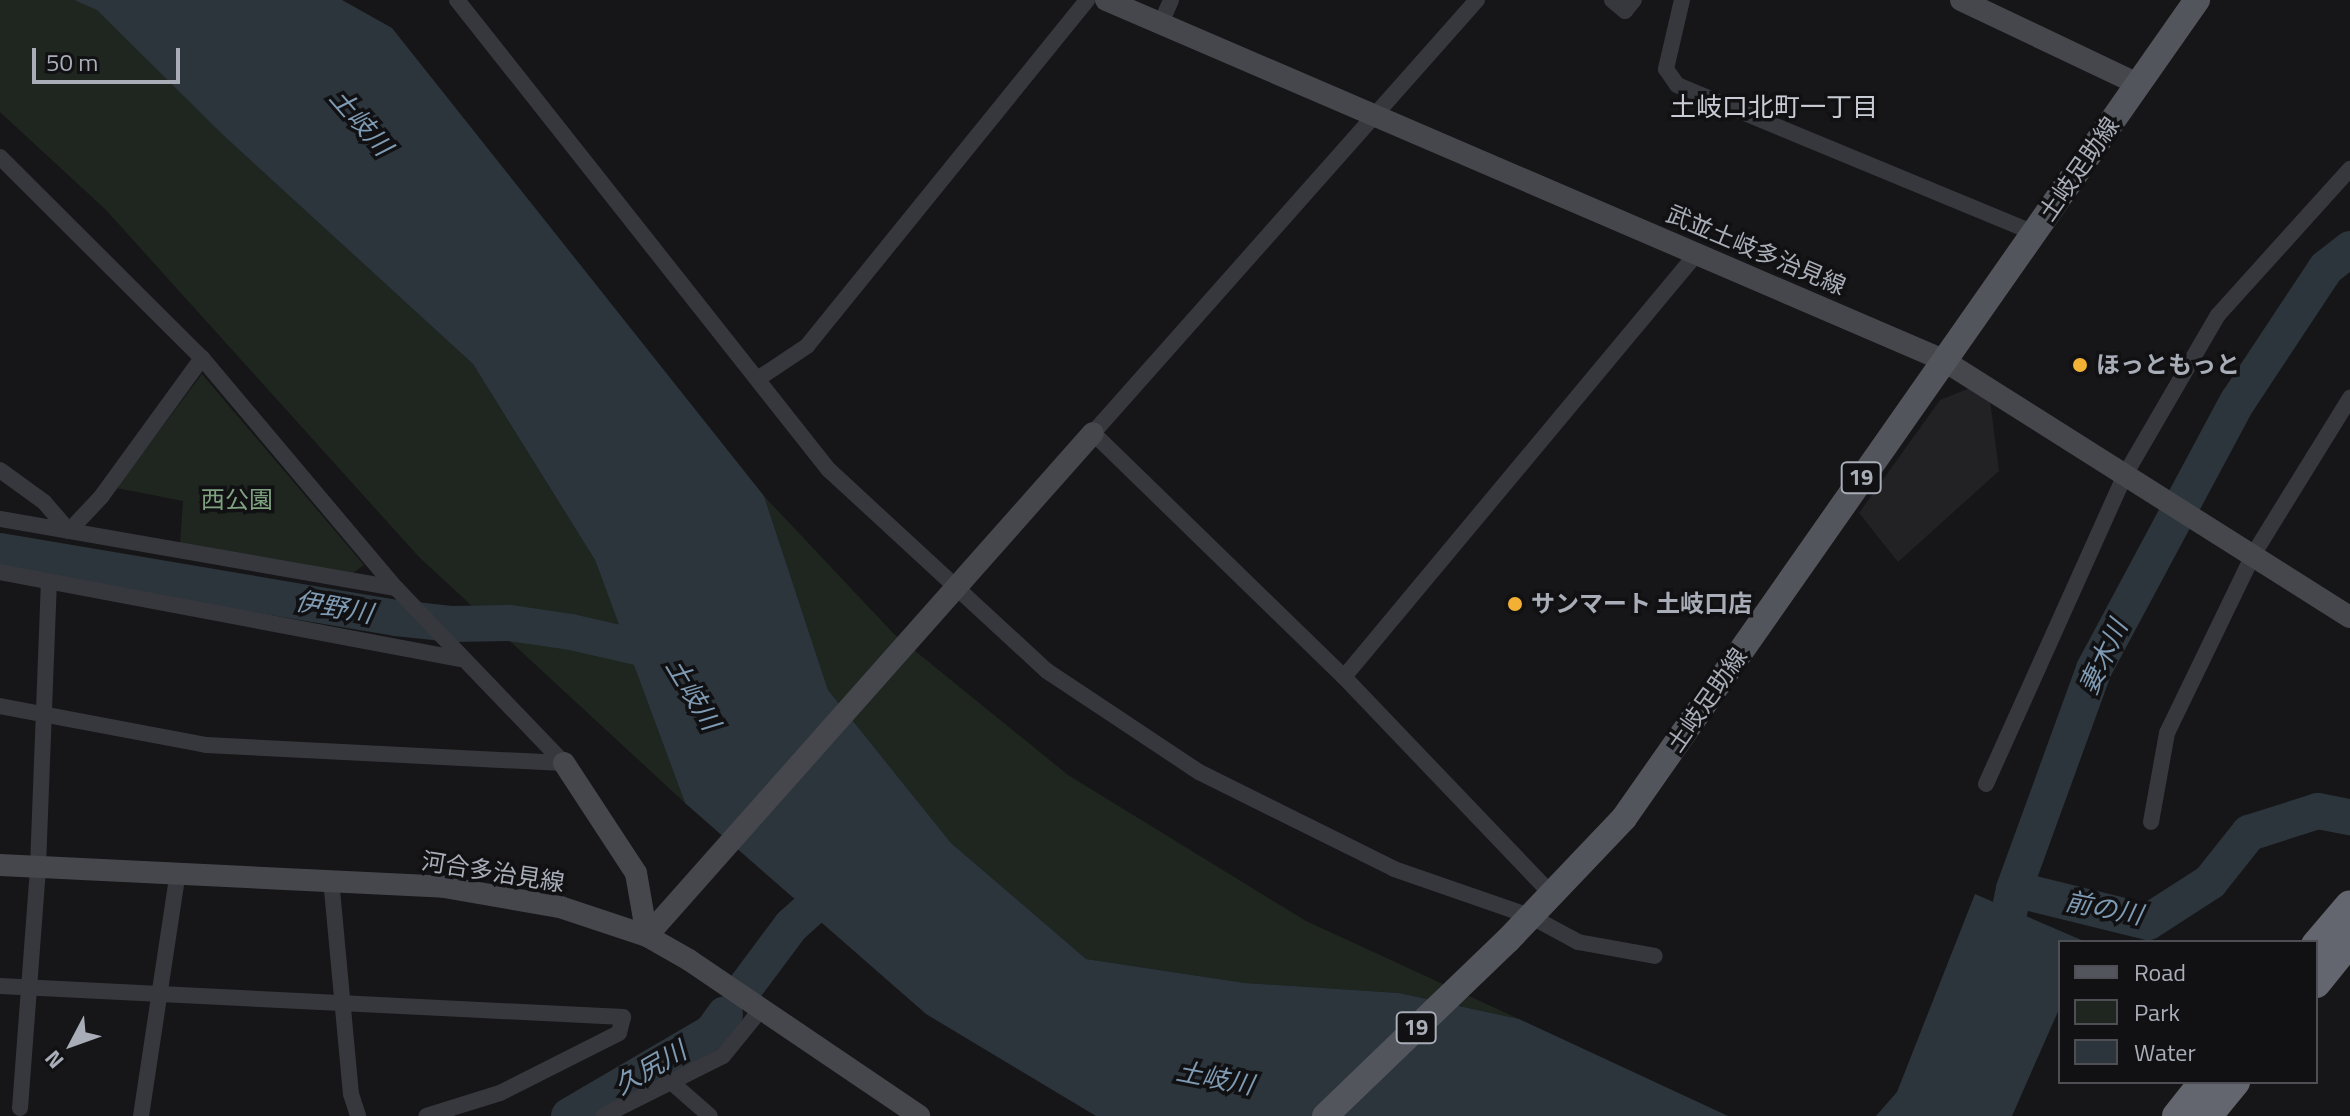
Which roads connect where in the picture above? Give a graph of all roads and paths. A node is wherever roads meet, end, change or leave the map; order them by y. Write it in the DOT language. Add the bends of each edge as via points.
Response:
graph roads {
  1 [pos="457,0"];
  2 [pos="1087,0"];
  3 [pos="1106,0"];
  4 [pos="1171,0"];
  5 [pos="1477,0"];
  6 [pos="1612,0"];
  7 [pos="1634,0"];
  8 [pos="1682,0"];
  9 [pos="1961,0"];
  10 [pos="2197,0"];
  11 [pos="1989,6"];
  12 [pos="1160,25"];
  13 [pos="2138,84"];
  14 [pos="1375,114"];
  15 [pos="0,157"];
  16 [pos="2350,169"];
  17 [pos="2034,233"];
  18 [pos="1698,252"];
  19 [pos="202,358"];
  20 [pos="1943,360"];
  21 [pos="759,378"];
  22 [pos="2350,398"];
  23 [pos="1093,433"];
  24 [pos="0,470"];
  25 [pos="2130,476"];
  26 [pos="0,519"];
  27 [pos="69,531"];
  28 [pos="2249,553"];
  29 [pos="0,572"];
  30 [pos="49,584"];
  31 [pos="396,588"];
  32 [pos="954,590"];
  33 [pos="2350,617"];
  34 [pos="461,659"];
  35 [pos="1344,677"];
  36 [pos="0,706"];
  37 [pos="43,715"];
  38 [pos="564,763"];
  39 [pos="1986,784"];
  40 [pos="2151,822"];
  41 [pos="0,865"];
  42 [pos="38,866"];
  43 [pos="178,872"];
  44 [pos="331,879"];
  45 [pos="1552,895"];
  46 [pos="2350,905"];
  47 [pos="1530,916"];
  48 [pos="647,936"];
  49 [pos="2350,941"];
  50 [pos="2318,943"];
  51 [pos="1655,956"];
  52 [pos="2318,981"];
  53 [pos="0,986"];
  54 [pos="29,987"];
  55 [pos="159,992"];
  56 [pos="343,1001"];
  57 [pos="762,1008"];
  58 [pos="670,1081"];
  59 [pos="2202,1084"];
  60 [pos="2233,1084"];
  61 [pos="20,1108"];
  62 [pos="141,1116"];
  63 [pos="358,1116"];
  64 [pos="426,1116"];
  65 [pos="603,1116"];
  66 [pos="710,1116"];
  67 [pos="919,1116"];
  68 [pos="1325,1116"];
  69 [pos="2177,1116"];
  70 [pos="2207,1116"];
  1 -- 21 [label="street"];
  2 -- 21 [label="street" via="807,346"];
  3 -- 12 [label="main road, 武並土岐多治見線"];
  4 -- 12 [label="street"];
  5 -- 14 [label="street"];
  6 -- 7 [label="street" via="1625,11"];
  8 -- 17 [label="street" via="1666,69 1677,85"];
  9 -- 11 [label="main road"];
  10 -- 13 [label="main road, 土岐足助線 / 19"];
  11 -- 13 [label="main road"];
  12 -- 14 [label="main road, 武並土岐多治見線"];
  13 -- 17 [label="main road, 土岐足助線 / 19"];
  14 -- 18 [label="main road, 武並土岐多治見線"];
  14 -- 23 [label="street"];
  15 -- 19 [label="street"];
  16 -- 25 [label="street" via="2218,315"];
  17 -- 20 [label="main road, 土岐足助線 / 19"];
  18 -- 20 [label="main road, 武並土岐多治見線"];
  18 -- 35 [label="street"];
  19 -- 27 [label="street" via="101,497"];
  19 -- 31 [label="street"];
  20 -- 25 [label="main road, 武並土岐多治見線"];
  20 -- 45 [label="main road, 土岐足助線 / 19" via="1624,818"];
  21 -- 32 [label="street" via="828,469"];
  22 -- 28 [label="street"];
  23 -- 32 [label="main road"];
  23 -- 35 [label="street"];
  24 -- 27 [label="street" via="44,502"];
  25 -- 28 [label="main road, 武並土岐多治見線"];
  25 -- 39 [label="street"];
  26 -- 27 [label="street"];
  27 -- 31 [label="street"];
  28 -- 33 [label="main road, 武並土岐多治見線"];
  28 -- 40 [label="street" via="2167,733"];
  29 -- 30 [label="street"];
  30 -- 34 [label="street"];
  30 -- 37 [label="street"];
  31 -- 34 [label="street"];
  32 -- 47 [label="street" via="1047,671 1199,772 1394,869"];
  32 -- 48 [label="main road"];
  34 -- 38 [label="street"];
  35 -- 45 [label="street"];
  36 -- 37 [label="street"];
  37 -- 38 [label="street" via="206,745"];
  37 -- 42 [label="street"];
  38 -- 48 [label="main road" via="636,873"];
  41 -- 42 [label="main road, 河合多治見線"];
  42 -- 43 [label="main road, 河合多治見線"];
  42 -- 54 [label="street"];
  43 -- 44 [label="main road, 河合多治見線"];
  43 -- 55 [label="street"];
  44 -- 48 [label="main road, 河合多治見線" via="509,896"];
  44 -- 56 [label="street"];
  45 -- 47 [label="main road, 土岐足助線 / 19"];
  46 -- 50 [label="highway"];
  47 -- 51 [label="street" via="1578,942"];
  47 -- 68 [label="main road, 土岐足助線 / 19"];
  48 -- 57 [label="main road, 河合多治見線"];
  49 -- 52 [label="highway"];
  53 -- 54 [label="street"];
  54 -- 55 [label="street"];
  54 -- 61 [label="street"];
  55 -- 56 [label="street"];
  55 -- 62 [label="street"];
  56 -- 63 [label="street" via="351,1094"];
  56 -- 64 [label="street" via="623,1017 619,1033 500,1093"];
  57 -- 58 [label="street" via="723,1056"];
  57 -- 67 [label="main road, 河合多治見線"];
  58 -- 65 [label="street"];
  58 -- 66 [label="street"];
  59 -- 69 [label="highway"];
  60 -- 70 [label="highway"];
}
